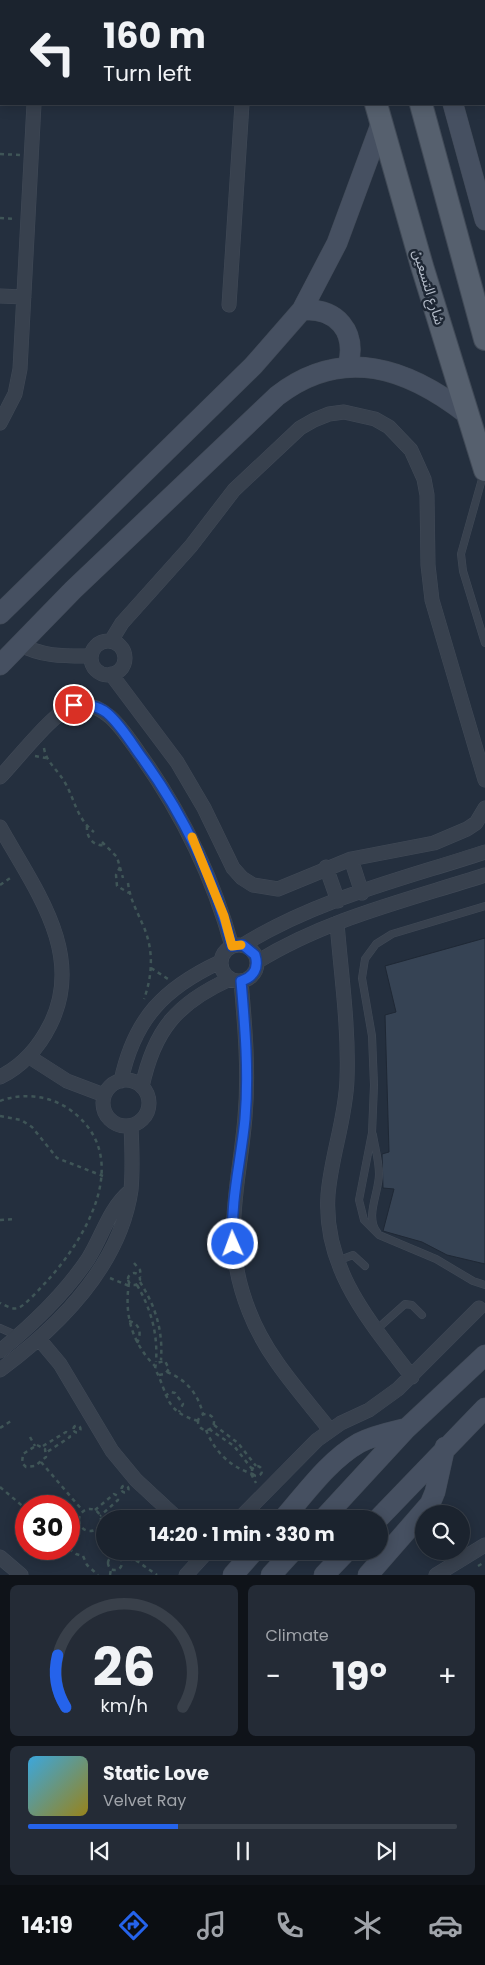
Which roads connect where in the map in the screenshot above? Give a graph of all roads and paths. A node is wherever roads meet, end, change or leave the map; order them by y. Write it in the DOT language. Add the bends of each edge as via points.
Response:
graph roads {
  1 [pos="34,105"];
  2 [pos="242,105"];
  3 [pos="422,105"];
  4 [pos="453,105"];
  5 [pos="378,114"];
  6 [pos="0,154"];
  7 [pos="31,156"];
  8 [pos="485,220"];
  9 [pos="0,296"];
  10 [pos="24,297"];
  11 [pos="229,305"];
  12 [pos="302,310"];
  13 [pos="485,339"];
  14 [pos="348,366"];
  15 [pos="468,415"];
  16 [pos="0,423"];
  17 [pos="485,470"];
  18 [pos="0,614"];
  19 [pos="111,641"];
  20 [pos="485,642"];
  21 [pos="20,644"];
  22 [pos="91,656"];
  23 [pos="0,665"];
  24 [pos="111,674"];
  25 [pos="46,758"];
  26 [pos="0,777"];
  27 [pos="485,780"];
  28 [pos="485,808"];
  29 [pos="87,826"];
  30 [pos="0,827"];
  31 [pos="94,832"];
  32 [pos="102,842"];
  33 [pos="106,844"];
  34 [pos="485,852"];
  35 [pos="350,859"];
  36 [pos="120,865"];
  37 [pos="326,867"];
  38 [pos="23,869"];
  39 [pos="485,875"];
  40 [pos="123,878"];
  41 [pos="128,883"];
  42 [pos="0,885"];
  43 [pos="129,893"];
  44 [pos="362,893"];
  45 [pos="338,901"];
  46 [pos="485,906"];
  47 [pos="337,923"];
  48 [pos="238,946"];
  49 [pos="220,962"];
  50 [pos="257,962"];
  51 [pos="151,968"];
  52 [pos="235,980"];
  53 [pos="181,983"];
  54 [pos="143,1000"];
  55 [pos="28,1056"];
  56 [pos="0,1077"];
  57 [pos="121,1081"];
  58 [pos="142,1087"];
  59 [pos="104,1095"];
  60 [pos="0,1101"];
  61 [pos="0,1116"];
  62 [pos="131,1126"];
  63 [pos="372,1132"];
  64 [pos="102,1176"];
  65 [pos="130,1191"];
  66 [pos="15,1219"];
  67 [pos="0,1220"];
  68 [pos="379,1235"];
  69 [pos="336,1261"];
  70 [pos="134,1263"];
  71 [pos="365,1266"];
  72 [pos="101,1268"];
  73 [pos="140,1280"];
  74 [pos="129,1285"];
  75 [pos="136,1285"];
  76 [pos="485,1285"];
  77 [pos="0,1303"];
  78 [pos="478,1308"];
  79 [pos="422,1315"];
  80 [pos="129,1320"];
  81 [pos="0,1328"];
  82 [pos="376,1330"];
  83 [pos="18,1336"];
  84 [pos="40,1339"];
  85 [pos="137,1342"];
  86 [pos="0,1351"];
  87 [pos="485,1355"];
  88 [pos="161,1360"];
  89 [pos="156,1362"];
  90 [pos="154,1366"];
  91 [pos="0,1370"];
  92 [pos="167,1372"];
  93 [pos="159,1375"];
  94 [pos="412,1377"];
  95 [pos="165,1396"];
  96 [pos="485,1408"];
  97 [pos="179,1412"];
  98 [pos="203,1414"];
  99 [pos="11,1421"];
  100 [pos="198,1421"];
  101 [pos="214,1425"];
  102 [pos="0,1428"];
  103 [pos="407,1428"];
  104 [pos="208,1430"];
  105 [pos="330,1430"];
  106 [pos="74,1431"];
  107 [pos="69,1434"];
  108 [pos="30,1437"];
  109 [pos="35,1446"];
  110 [pos="43,1446"];
  111 [pos="445,1447"];
  112 [pos="47,1452"];
  113 [pos="41,1462"];
  114 [pos="256,1466"];
  115 [pos="252,1469"];
  116 [pos="253,1474"];
  117 [pos="0,1487"];
  118 [pos="122,1492"];
  119 [pos="118,1496"];
  120 [pos="15,1500"];
  121 [pos="95,1510"];
  122 [pos="107,1510"];
  123 [pos="168,1510"];
  124 [pos="248,1510"];
  125 [pos="291,1510"];
  126 [pos="331,1510"];
  127 [pos="386,1510"];
  128 [pos="83,1511"];
  129 [pos="96,1528"];
  130 [pos="485,1545"];
  131 [pos="80,1555"];
  132 [pos="0,1557"];
  133 [pos="109,1560"];
  134 [pos="120,1560"];
  135 [pos="131,1560"];
  136 [pos="200,1560"];
  137 [pos="246,1560"];
  138 [pos="285,1560"];
  139 [pos="338,1560"];
  140 [pos="111,1569"];
  141 [pos="21,1575"];
  142 [pos="98,1575"];
  143 [pos="110,1575"];
  144 [pos="157,1575"];
  145 [pos="186,1575"];
  146 [pos="233,1575"];
  147 [pos="271,1575"];
  148 [pos="324,1575"];
  149 [pos="368,1575"];
  150 [pos="436,1575"];
  1 -- 7 [label="street"];
  2 -- 11 [label="street"];
  3 -- 13 [label="main road"];
  4 -- 8 [label="main road"];
  5 -- 12 [label="main road" via="337,243"];
  5 -- 15 [label="main road, شارع التسعين"];
  6 -- 7 [label="path"];
  7 -- 10 [label="street"];
  9 -- 10 [label="street"];
  10 -- 16 [label="street" via="18,382"];
  12 -- 14 [label="main road" via="324,311 342,324 351,344"];
  12 -- 18 [label="main road" via="253,366"];
  14 -- 15 [label="main road" via="367,367 406,378 439,394"];
  14 -- 21 [label="main road" via="304,378 277,396"];
  15 -- 17 [label="main road, شارع التسعين"];
  17 -- 20 [label="lane" via="461,554 463,571"];
  19 -- 22 [label="street" via="98,644"];
  19 -- 24 [label="street" via="119,644 126,658 124,666"];
  19 -- 27 [label="street" via="122,623 191,546 234,490 300,428 336,413 360,414 375,419 389,427 411,450 424,480 432,600"];
  21 -- 22 [label="street" via="48,654"];
  21 -- 23 [label="main road"];
  22 -- 24 [label="street" via="97,670"];
  24 -- 37 [label="street" via="176,762 204,808 233,868 242,878 253,885 278,889"];
  25 -- 29 [label="path" via="66,783 79,816"];
  26 -- 48 [label="street" via="64,709 86,705 107,713 153,772 187,828"];
  28 -- 35 [label="street" via="476,823 451,837 417,847"];
  29 -- 31 [label="path"];
  29 -- 33 [label="path" via="91,841"];
  30 -- 38 [label="street"];
  32 -- 33 [label="path"];
  33 -- 36 [label="path"];
  34 -- 44 [label="street"];
  35 -- 37 [label="street"];
  35 -- 44 [label="street"];
  36 -- 40 [label="path"];
  36 -- 43 [label="path" via="116,875 117,886"];
  37 -- 45 [label="street"];
  38 -- 42 [label="path"];
  38 -- 55 [label="street" via="58,935 64,970 54,1017"];
  39 -- 47 [label="street"];
  41 -- 43 [label="path"];
  43 -- 51 [label="path" via="146,934"];
  44 -- 45 [label="street"];
  45 -- 48 [label="street" via="292,917"];
  46 -- 63 [label="lane" via="384,938 366,959 362,978 374,1061"];
  47 -- 50 [label="street" via="301,937"];
  47 -- 69 [label="street" via="347,1063 346,1101 328,1195"];
  48 -- 49 [label="street" via="222,955"];
  48 -- 50 [label="street" via="255,955"];
  49 -- 52 [label="street" via="221,969"];
  49 -- 53 [label="street"];
  50 -- 52 [label="street" via="253,975"];
  51 -- 53 [label="path" via="166,979"];
  51 -- 54 [label="path"];
  52 -- 58 [label="street" via="201,993 166,1025 150,1055"];
  52 -- 105 [label="street" via="245,1033 246,1090 233,1202 234,1258 249,1312 261,1337"];
  53 -- 57 [label="street" via="160,1001 138,1030"];
  55 -- 56 [label="street"];
  55 -- 59 [label="street" via="67,1081"];
  57 -- 58 [label="street"];
  57 -- 59 [label="street" via="114,1083"];
  58 -- 62 [label="street" via="148,1106 142,1119"];
  59 -- 62 [label="street" via="103,1109 110,1120"];
  60 -- 64 [label="path" via="22,1096 36,1097 50,1100 75,1113 93,1135 100,1155"];
  61 -- 64 [label="path" via="21,1120 32,1127 58,1158"];
  62 -- 65 [label="street"];
  63 -- 68 [label="lane" via="379,1172 372,1222"];
  63 -- 68 [label="lane" via="359,1200 364,1220"];
  64 -- 77 [label="path" via="98,1197 85,1225 55,1270 20,1307 15,1309"];
  65 -- 72 [label="street" via="120,1230"];
  65 -- 83 [label="street" via="114,1207 77,1274"];
  66 -- 67 [label="path"];
  68 -- 76 [label="lane"];
  69 -- 71 [label="lane" via="353,1255"];
  69 -- 82 [label="street" via="350,1292"];
  70 -- 73 [label="path" via="140,1270"];
  72 -- 74 [label="path" via="113,1280"];
  72 -- 84 [label="street"];
  73 -- 74 [label="path" via="137,1273 130,1274"];
  73 -- 75 [label="path"];
  73 -- 88 [label="path" via="158,1319"];
  74 -- 75 [label="path"];
  74 -- 80 [label="path"];
  75 -- 89 [label="path" via="152,1316"];
  78 -- 94 [label="street"];
  79 -- 82 [label="lane" via="412,1305 406,1304"];
  80 -- 85 [label="path"];
  80 -- 85 [label="path" via="138,1326 140,1338"];
  81 -- 83 [label="lane"];
  82 -- 94 [label="street"];
  83 -- 86 [label="street"];
  84 -- 91 [label="street"];
  84 -- 123 [label="street" via="64,1371 112,1451 136,1480"];
  85 -- 90 [label="path"];
  87 -- 103 [label="main road"];
  88 -- 89 [label="path"];
  88 -- 92 [label="path" via="169,1366"];
  89 -- 90 [label="path"];
  90 -- 93 [label="path"];
  92 -- 93 [label="path"];
  92 -- 98 [label="path" via="188,1385"];
  93 -- 95 [label="path"];
  94 -- 105 [label="street" via="384,1400"];
  95 -- 97 [label="path"];
  95 -- 97 [label="path" via="175,1393 183,1404"];
  96 -- 111 [label="main road"];
  97 -- 100 [label="path"];
  98 -- 100 [label="path"];
  98 -- 101 [label="path" via="213,1418"];
  99 -- 102 [label="path"];
  100 -- 104 [label="path" via="200,1428"];
  101 -- 104 [label="path"];
  101 -- 114 [label="path" via="238,1443"];
  103 -- 125 [label="main road" via="376,1436 345,1452"];
  103 -- 126 [label="main road"];
  104 -- 115 [label="path" via="234,1446"];
  104 -- 116 [label="path" via="221,1455 236,1467"];
  105 -- 124 [label="street"];
  106 -- 107 [label="path"];
  107 -- 110 [label="path" via="66,1432"];
  107 -- 112 [label="path" via="69,1438"];
  108 -- 109 [label="path"];
  109 -- 110 [label="path"];
  109 -- 113 [label="path" via="23,1454 22,1463 29,1468"];
  110 -- 112 [label="path"];
  111 -- 127 [label="main road"];
  111 -- 149 [label="main road" via="430,1504"];
  112 -- 113 [label="path"];
  113 -- 128 [label="path"];
  114 -- 115 [label="path"];
  114 -- 116 [label="path" via="262,1471 259,1476"];
  115 -- 116 [label="path"];
  117 -- 120 [label="path"];
  118 -- 119 [label="path"];
  119 -- 121 [label="path" via="114,1494"];
  119 -- 122 [label="path" via="118,1500"];
  121 -- 128 [label="path"];
  128 -- 129 [label="path" via="79,1522 87,1530"];
  130 -- 150 [label="street"];
  131 -- 142 [label="path"];
  132 -- 141 [label="street"];
  133 -- 140 [label="path"];
  134 -- 140 [label="path" via="120,1567"];
  135 -- 144 [label="path"];
  136 -- 145 [label="street"];
  137 -- 146 [label="main road"];
  138 -- 147 [label="main road"];
  139 -- 148 [label="main road"];
  140 -- 143 [label="path"];
}
